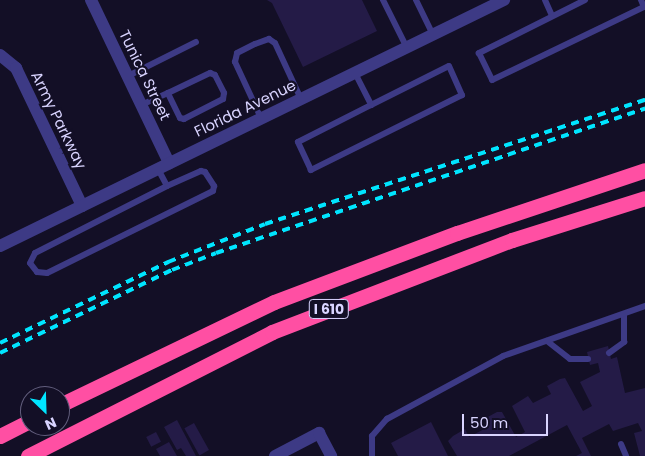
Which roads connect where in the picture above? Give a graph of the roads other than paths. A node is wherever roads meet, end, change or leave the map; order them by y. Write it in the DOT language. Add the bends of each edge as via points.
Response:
graph roads {
  1 [pos="91,0"];
  2 [pos="383,0"];
  3 [pos="416,0"];
  4 [pos="504,0"];
  5 [pos="545,0"];
  6 [pos="585,0"];
  7 [pos="641,0"];
  8 [pos="552,16"];
  9 [pos="433,35"];
  10 [pos="196,42"];
  11 [pos="407,48"];
  12 [pos="0,55"];
  13 [pos="355,73"];
  14 [pos="128,76"];
  15 [pos="168,93"];
  16 [pos="301,99"];
  17 [pos="141,105"];
  18 [pos="371,105"];
  19 [pos="261,118"];
  20 [pos="163,166"];
  21 [pos="645,170"];
  22 [pos="167,186"];
  23 [pos="645,198"];
  24 [pos="82,206"];
  25 [pos="0,246"];
  26 [pos="645,306"];
  27 [pos="624,314"];
  28 [pos="548,341"];
  29 [pos="610,353"];
  30 [pos="588,359"];
  31 [pos="70,400"];
  32 [pos="20,426"];
  33 [pos="0,436"];
  34 [pos="621,444"];
  35 [pos="28,456"];
  36 [pos="275,456"];
  37 [pos="331,456"];
  38 [pos="372,456"];
  39 [pos="626,456"];
  1 -- 14 [label="street, Tunica Street"];
  2 -- 11 [label="lane"];
  3 -- 9 [label="lane"];
  4 -- 9 [label="street, Florida Avenue"];
  5 -- 8 [label="lane"];
  6 -- 8 [label="lane"];
  7 -- 8 [label="lane" via="644,7 492,80 479,53"];
  9 -- 11 [label="street, Florida Avenue"];
  10 -- 14 [label="lane"];
  11 -- 13 [label="street, Florida Avenue"];
  12 -- 24 [label="street, Army Parkway" via="16,68"];
  13 -- 16 [label="street, Florida Avenue"];
  13 -- 18 [label="lane"];
  14 -- 17 [label="street, Tunica Street"];
  15 -- 15 [label="lane" via="210,74 215,75 224,93 223,99 184,119 180,118"];
  15 -- 17 [label="lane"];
  16 -- 19 [label="street, Florida Avenue"];
  16 -- 19 [label="lane" via="275,43 269,39 255,44 237,53 235,62"];
  17 -- 20 [label="street, Tunica Street"];
  18 -- 18 [label="lane" via="449,66 462,95 311,170 298,142"];
  19 -- 20 [label="street, Florida Avenue"];
  20 -- 22 [label="lane"];
  20 -- 24 [label="street, Florida Avenue"];
  21 -- 31 [label="highway, I 610" via="457,232 274,302"];
  22 -- 22 [label="lane" via="201,171 209,175 214,186 210,195 47,273 37,272 30,263 35,253"];
  23 -- 35 [label="highway, I 610" via="512,240 272,332"];
  24 -- 25 [label="street, Florida Avenue"];
  26 -- 27 [label="lane"];
  27 -- 28 [label="lane"];
  27 -- 29 [label="lane" via="624,342"];
  28 -- 30 [label="lane" via="570,359"];
  28 -- 38 [label="lane" via="503,356 387,419 372,436"];
  32 -- 33 [label="highway"];
  34 -- 39 [label="lane"];
  36 -- 37 [label="street" via="319,433"];
}
